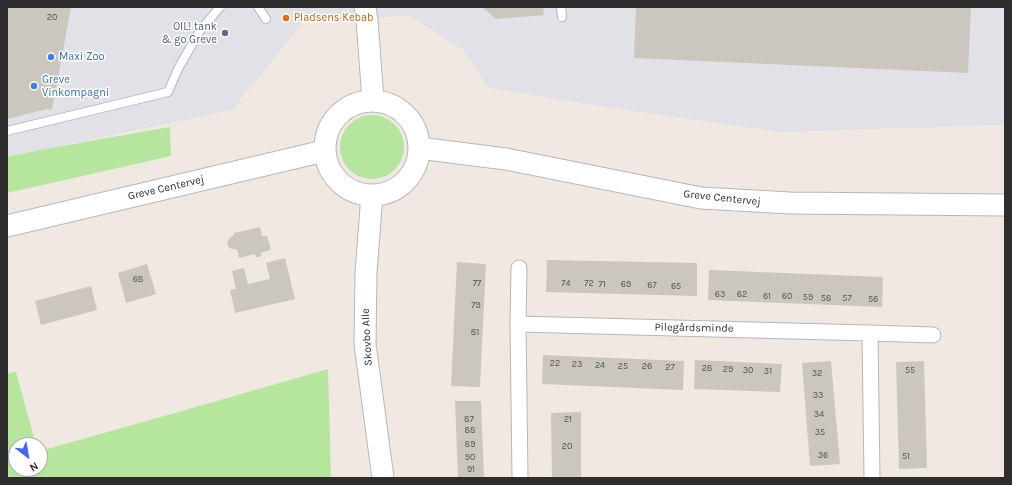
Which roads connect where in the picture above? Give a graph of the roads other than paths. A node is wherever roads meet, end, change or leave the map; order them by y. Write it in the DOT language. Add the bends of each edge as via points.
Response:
graph roads {
  1 [pos="220,7"];
  2 [pos="258,7"];
  3 [pos="365,7"];
  4 [pos="561,7"];
  5 [pos="562,17"];
  6 [pos="266,18"];
  7 [pos="373,100"];
  8 [pos="7,131"];
  9 [pos="419,148"];
  10 [pos="324,151"];
  11 [pos="372,195"];
  12 [pos="1005,205"];
  13 [pos="7,226"];
  14 [pos="519,268"];
  15 [pos="518,324"];
  16 [pos="870,333"];
  17 [pos="933,335"];
  18 [pos="383,478"];
  19 [pos="520,478"];
  20 [pos="872,478"];
  1 -- 8 [label="lane" via="199,32 168,92"];
  2 -- 6 [label="lane"];
  3 -- 7 [label="street"];
  4 -- 5 [label="lane"];
  7 -- 9 [label="street" via="391,104 406,114 416,130"];
  7 -- 10 [label="street" via="357,102 343,110 332,121 326,135"];
  9 -- 11 [label="street" via="417,162 400,186 387,193"];
  9 -- 12 [label="street, Greve Centervej" via="506,159 701,198 790,203"];
  10 -- 11 [label="street" via="327,165 334,177 345,187 358,193"];
  10 -- 13 [label="street, Greve Centervej"];
  11 -- 18 [label="street, Skovbo Alle" via="366,272 365,344"];
  14 -- 15 [label="street"];
  15 -- 16 [label="street, Pilegårdsminde"];
  15 -- 19 [label="street"];
  16 -- 17 [label="street, Pilegårdsminde"];
  16 -- 20 [label="street"];
}
